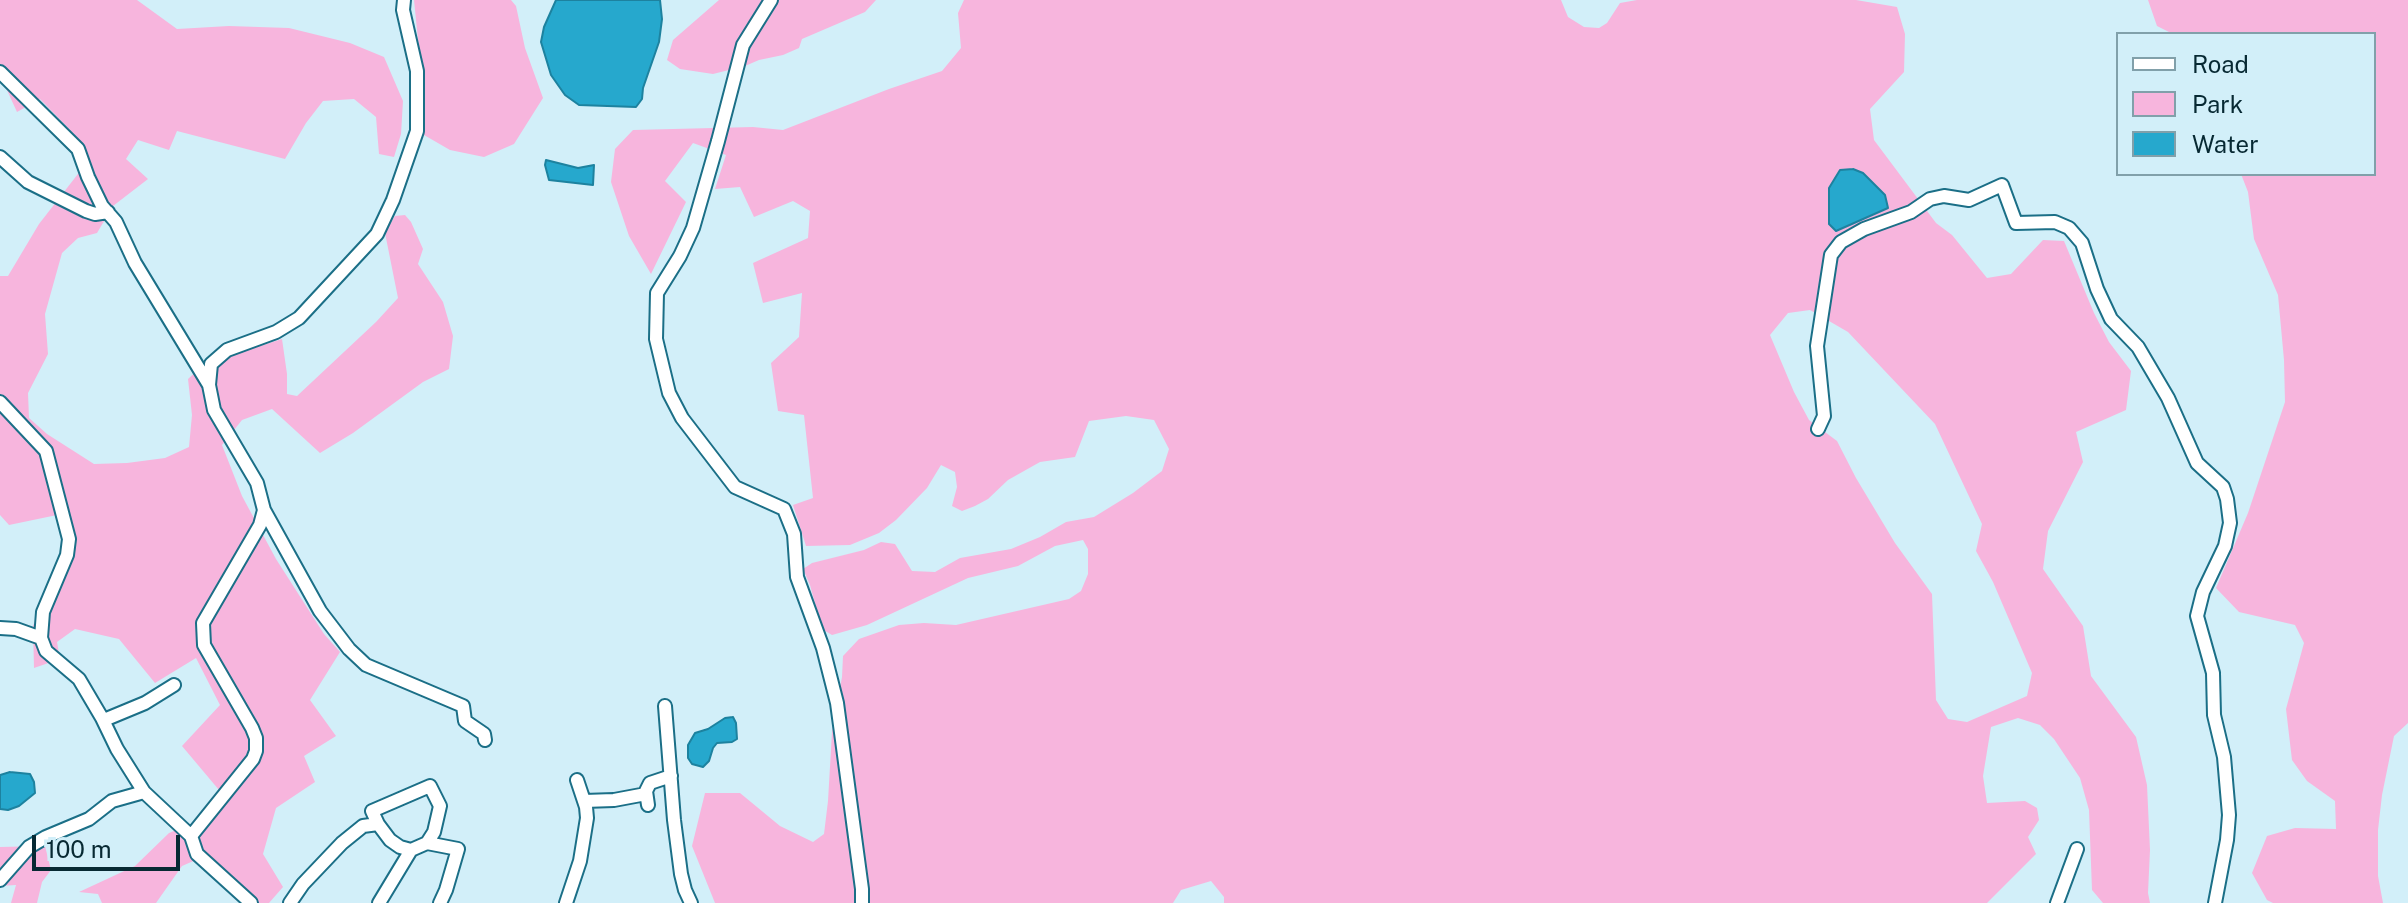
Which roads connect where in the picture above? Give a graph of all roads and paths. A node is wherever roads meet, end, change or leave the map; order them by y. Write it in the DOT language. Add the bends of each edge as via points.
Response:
graph roads {
  1 [pos="404,0"];
  2 [pos="771,0"];
  3 [pos="0,72"];
  4 [pos="0,157"];
  5 [pos="108,212"];
  6 [pos="209,385"];
  7 [pos="0,402"];
  8 [pos="1818,429"];
  9 [pos="264,510"];
  10 [pos="0,628"];
  11 [pos="41,638"];
  12 [pos="174,685"];
  13 [pos="665,706"];
  14 [pos="104,720"];
  15 [pos="485,740"];
  16 [pos="671,776"];
  17 [pos="577,780"];
  18 [pos="144,792"];
  19 [pos="584,801"];
  20 [pos="378,824"];
  21 [pos="191,836"];
  22 [pos="427,843"];
  23 [pos="2077,849"];
  24 [pos="411,850"];
  25 [pos="0,880"];
  26 [pos="251,903"];
  27 [pos="290,903"];
  28 [pos="379,903"];
  29 [pos="440,903"];
  30 [pos="566,903"];
  31 [pos="691,903"];
  32 [pos="862,903"];
  33 [pos="2057,903"];
  34 [pos="2215,903"];
  1 -- 6 [label="street" via="417,71 417,131 377,234 299,318 227,350 211,364"];
  2 -- 32 [label="street" via="743,45 693,228 657,293 656,339 669,393 682,418 735,487 784,509 794,534 797,577 837,703"];
  3 -- 5 [label="street" via="78,149"];
  4 -- 5 [label="street" via="41,189 86,211"];
  5 -- 6 [label="street"];
  6 -- 9 [label="street" via="214,410 257,483"];
  7 -- 11 [label="street" via="46,451 69,539 43,612"];
  8 -- 34 [label="street" via="1824,416 1817,346 1831,255 1841,242 1930,199 1969,200 2002,185 2016,223 2055,222 2082,243 2111,319 2138,347 2197,463 2223,487 2227,499 2230,523 2225,546 2197,616 2213,673 2229,815"];
  9 -- 15 [label="street" via="320,611 349,649 366,665 463,706 465,721"];
  9 -- 21 [label="street" via="203,623 204,645 252,728 256,751"];
  10 -- 11 [label="street"];
  11 -- 14 [label="street" via="46,651 79,679"];
  12 -- 14 [label="street"];
  13 -- 16 [label="street"];
  14 -- 18 [label="street"];
  16 -- 19 [label="street" via="650,783 647,799"];
  16 -- 31 [label="street" via="681,874"];
  17 -- 19 [label="street"];
  18 -- 21 [label="street"];
  18 -- 25 [label="street" via="112,801 89,819 29,847"];
  19 -- 30 [label="street" via="585,839"];
  20 -- 22 [label="street" via="372,811 430,786 440,806"];
  20 -- 24 [label="street" via="390,840"];
  20 -- 27 [label="street" via="363,826 342,843"];
  21 -- 26 [label="street" via="197,854"];
  22 -- 24 [label="street"];
  22 -- 29 [label="street" via="458,849"];
  23 -- 33 [label="street"];
  24 -- 28 [label="street"];
}
